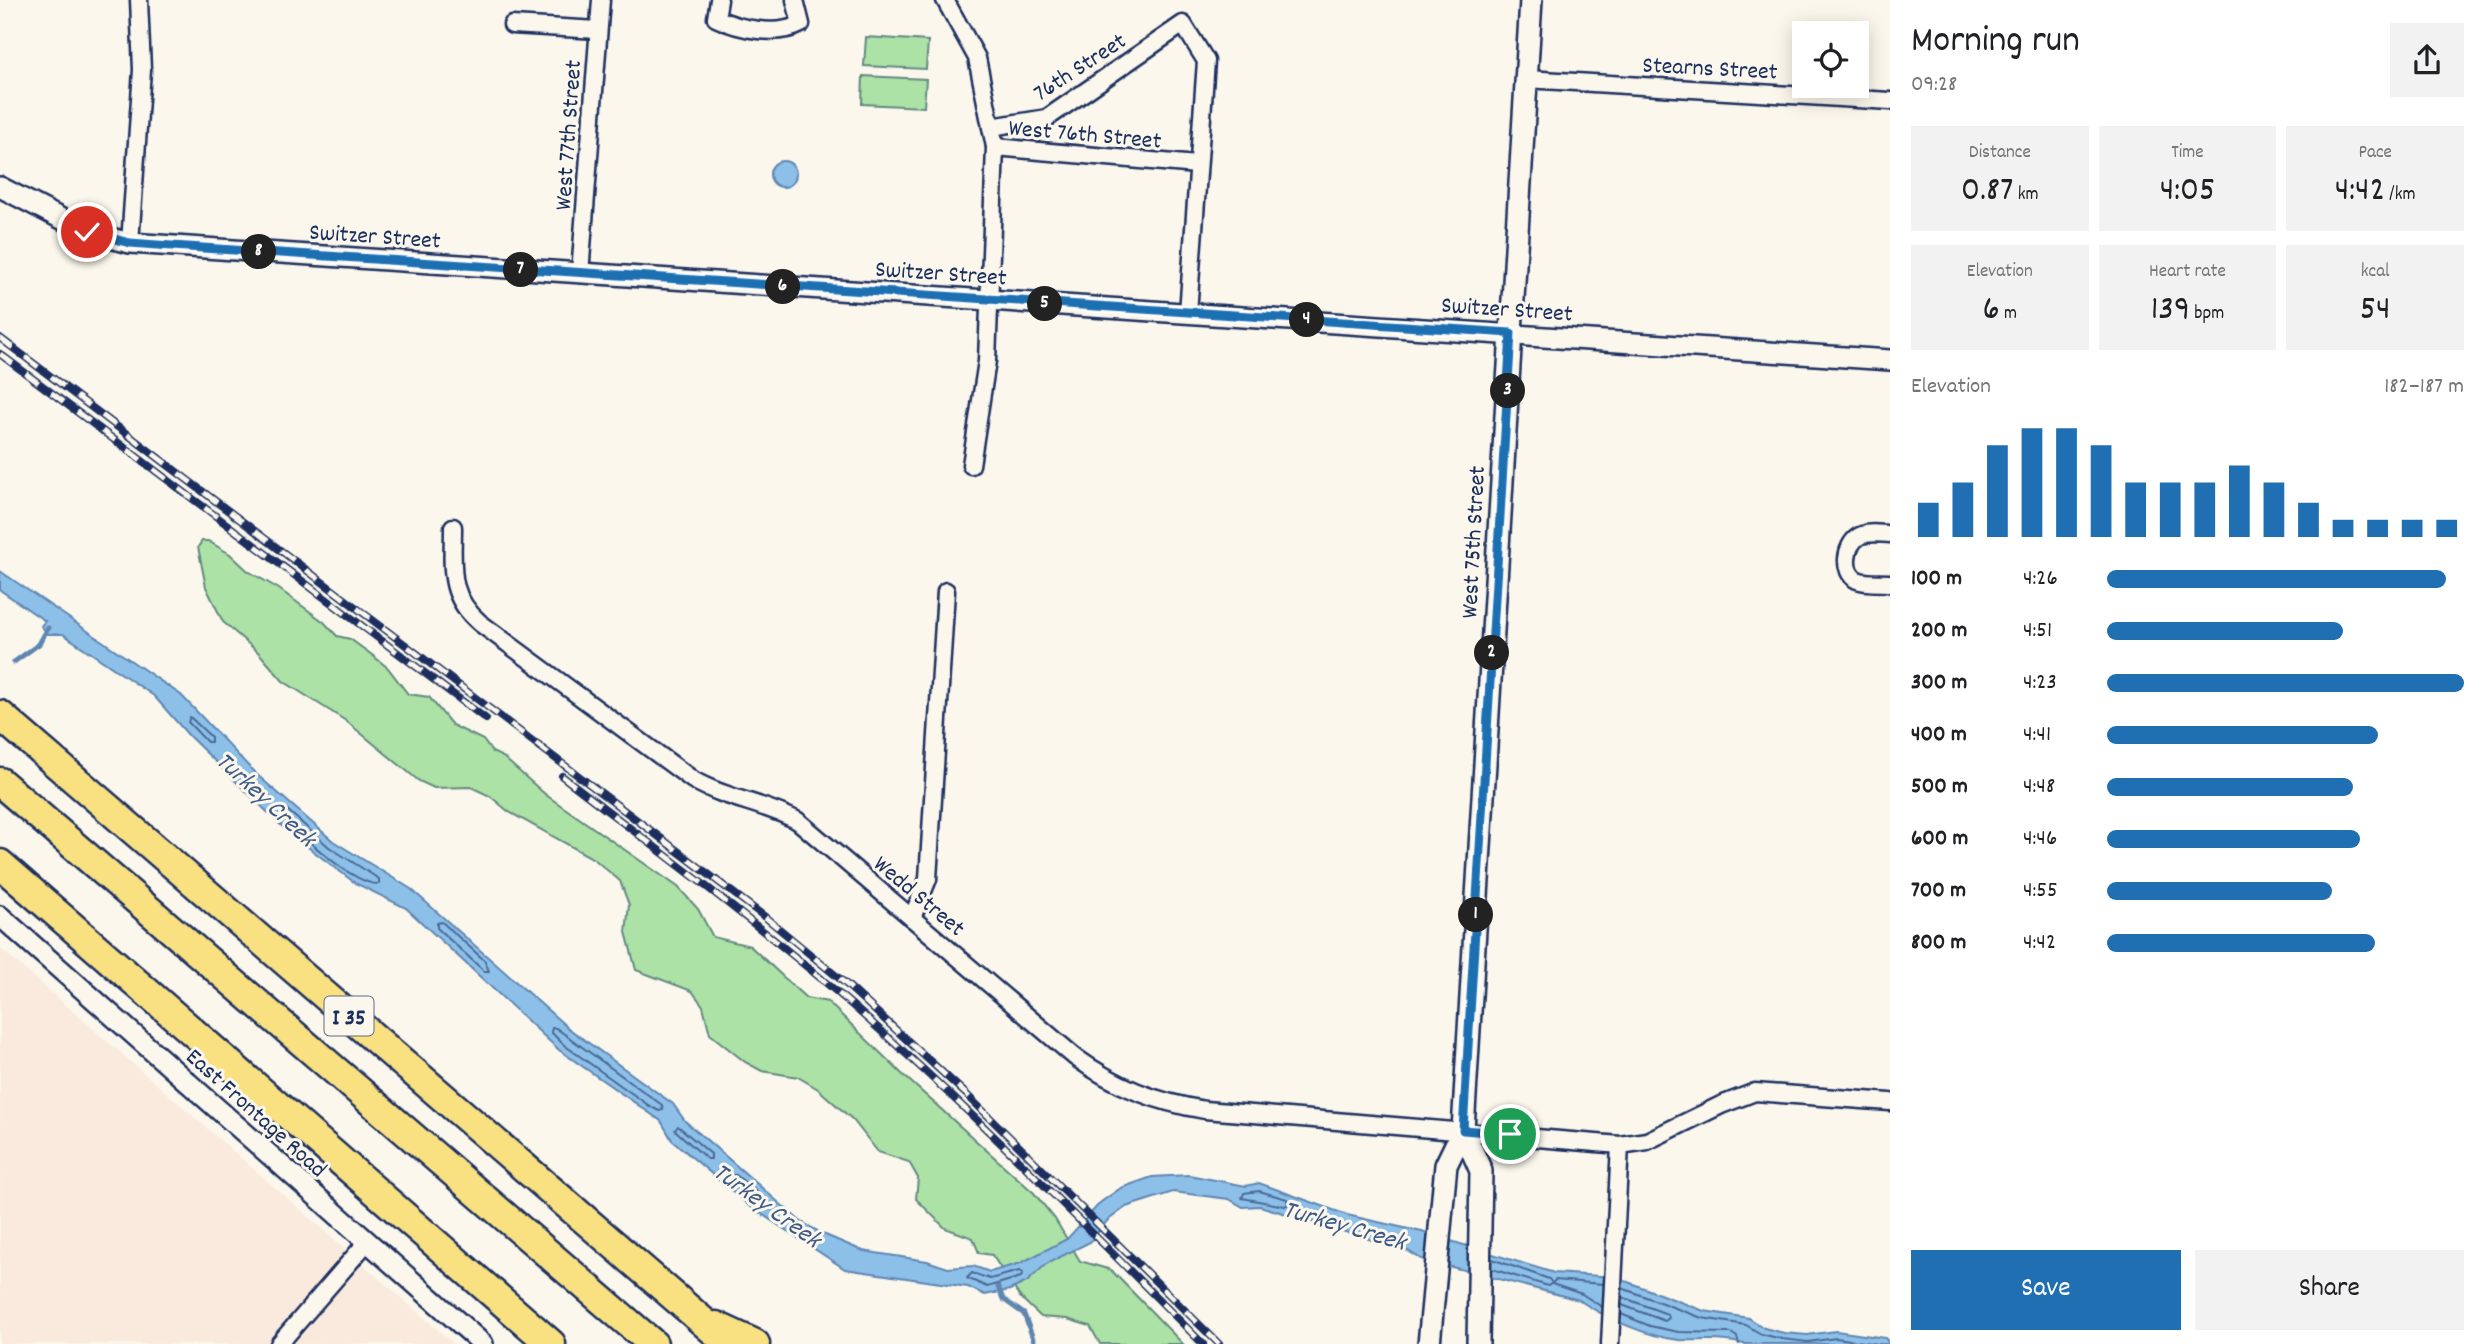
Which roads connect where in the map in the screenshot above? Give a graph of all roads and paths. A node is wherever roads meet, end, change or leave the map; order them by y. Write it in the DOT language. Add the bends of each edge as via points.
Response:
graph roads {
  1 [pos="139,0"];
  2 [pos="601,0"];
  3 [pos="719,0"];
  4 [pos="795,0"];
  5 [pos="945,0"];
  6 [pos="1531,0"];
  7 [pos="512,25"];
  8 [pos="598,30"];
  9 [pos="1526,79"];
  10 [pos="1890,101"];
  11 [pos="991,127"];
  12 [pos="995,148"];
  13 [pos="1197,165"];
  14 [pos="0,187"];
  15 [pos="130,243"];
  16 [pos="580,274"];
  17 [pos="988,300"];
  18 [pos="1188,313"];
  19 [pos="1511,333"];
  20 [pos="1890,360"];
  21 [pos="971,464"];
  22 [pos="453,527"];
  23 [pos="1890,534"];
  24 [pos="1890,583"];
  25 [pos="946,591"];
  26 [pos="0,715"];
  27 [pos="0,782"];
  28 [pos="0,864"];
  29 [pos="0,916"];
  30 [pos="912,918"];
  31 [pos="1890,1102"];
  32 [pos="1463,1130"];
  33 [pos="1620,1145"];
  34 [pos="367,1242"];
  35 [pos="697,1317"];
  36 [pos="1610,1340"];
  37 [pos="279,1344"];
  38 [pos="483,1344"];
  39 [pos="551,1344"];
  40 [pos="653,1344"];
  41 [pos="729,1344"];
  42 [pos="755,1344"];
  43 [pos="1429,1344"];
  44 [pos="1478,1344"];
  1 -- 15 [label="street" via="142,70"];
  2 -- 8 [label="street, West 77th Street"];
  3 -- 4 [label="street" via="716,18 734,26 789,30 801,23"];
  5 -- 11 [label="street" via="977,58"];
  6 -- 9 [label="main road, West 75th Street"];
  7 -- 8 [label="street"];
  8 -- 16 [label="street, West 77th Street"];
  9 -- 10 [label="street, Stearns Street"];
  9 -- 19 [label="main road, West 75th Street"];
  11 -- 12 [label="street"];
  11 -- 13 [label="street, 76th Street" via="1047,118 1184,24 1206,61"];
  12 -- 13 [label="street, West 76th Street"];
  12 -- 17 [label="street, West 76th Street"];
  13 -- 18 [label="street"];
  14 -- 15 [label="street, Switzer Street" via="87,232"];
  15 -- 16 [label="street, Switzer Street"];
  16 -- 17 [label="street, Switzer Street"];
  17 -- 18 [label="street, Switzer Street"];
  17 -- 21 [label="street, West 76th Street" via="987,361"];
  18 -- 19 [label="street, Switzer Street"];
  19 -- 20 [label="street, Switzer Street"];
  19 -- 32 [label="main road, West 75th Street"];
  22 -- 30 [label="street, Wedd Street" via="454,588 466,611 693,780 711,791 798,821"];
  23 -- 24 [label="street" via="1858,537 1847,556 1856,579"];
  25 -- 30 [label="street" via="928,879"];
  26 -- 35 [label="highway, I 35"];
  27 -- 40 [label="highway, I 35"];
  28 -- 39 [label="highway"];
  29 -- 34 [label="street, East Frontage Road"];
  30 -- 32 [label="street, Wedd Street" via="1075,1057 1136,1093 1205,1110"];
  31 -- 33 [label="street, Wedd Street" via="1755,1092 1647,1141"];
  32 -- 33 [label="street, Wedd Street"];
  32 -- 43 [label="main road, West 75th Street" via="1446,1165"];
  32 -- 44 [label="main road, West 75th Street" via="1481,1171"];
  33 -- 36 [label="street"];
  34 -- 37 [label="street"];
  34 -- 38 [label="street, East Frontage Road"];
  35 -- 41 [label="highway, I 35"];
  35 -- 42 [label="highway"];
}
